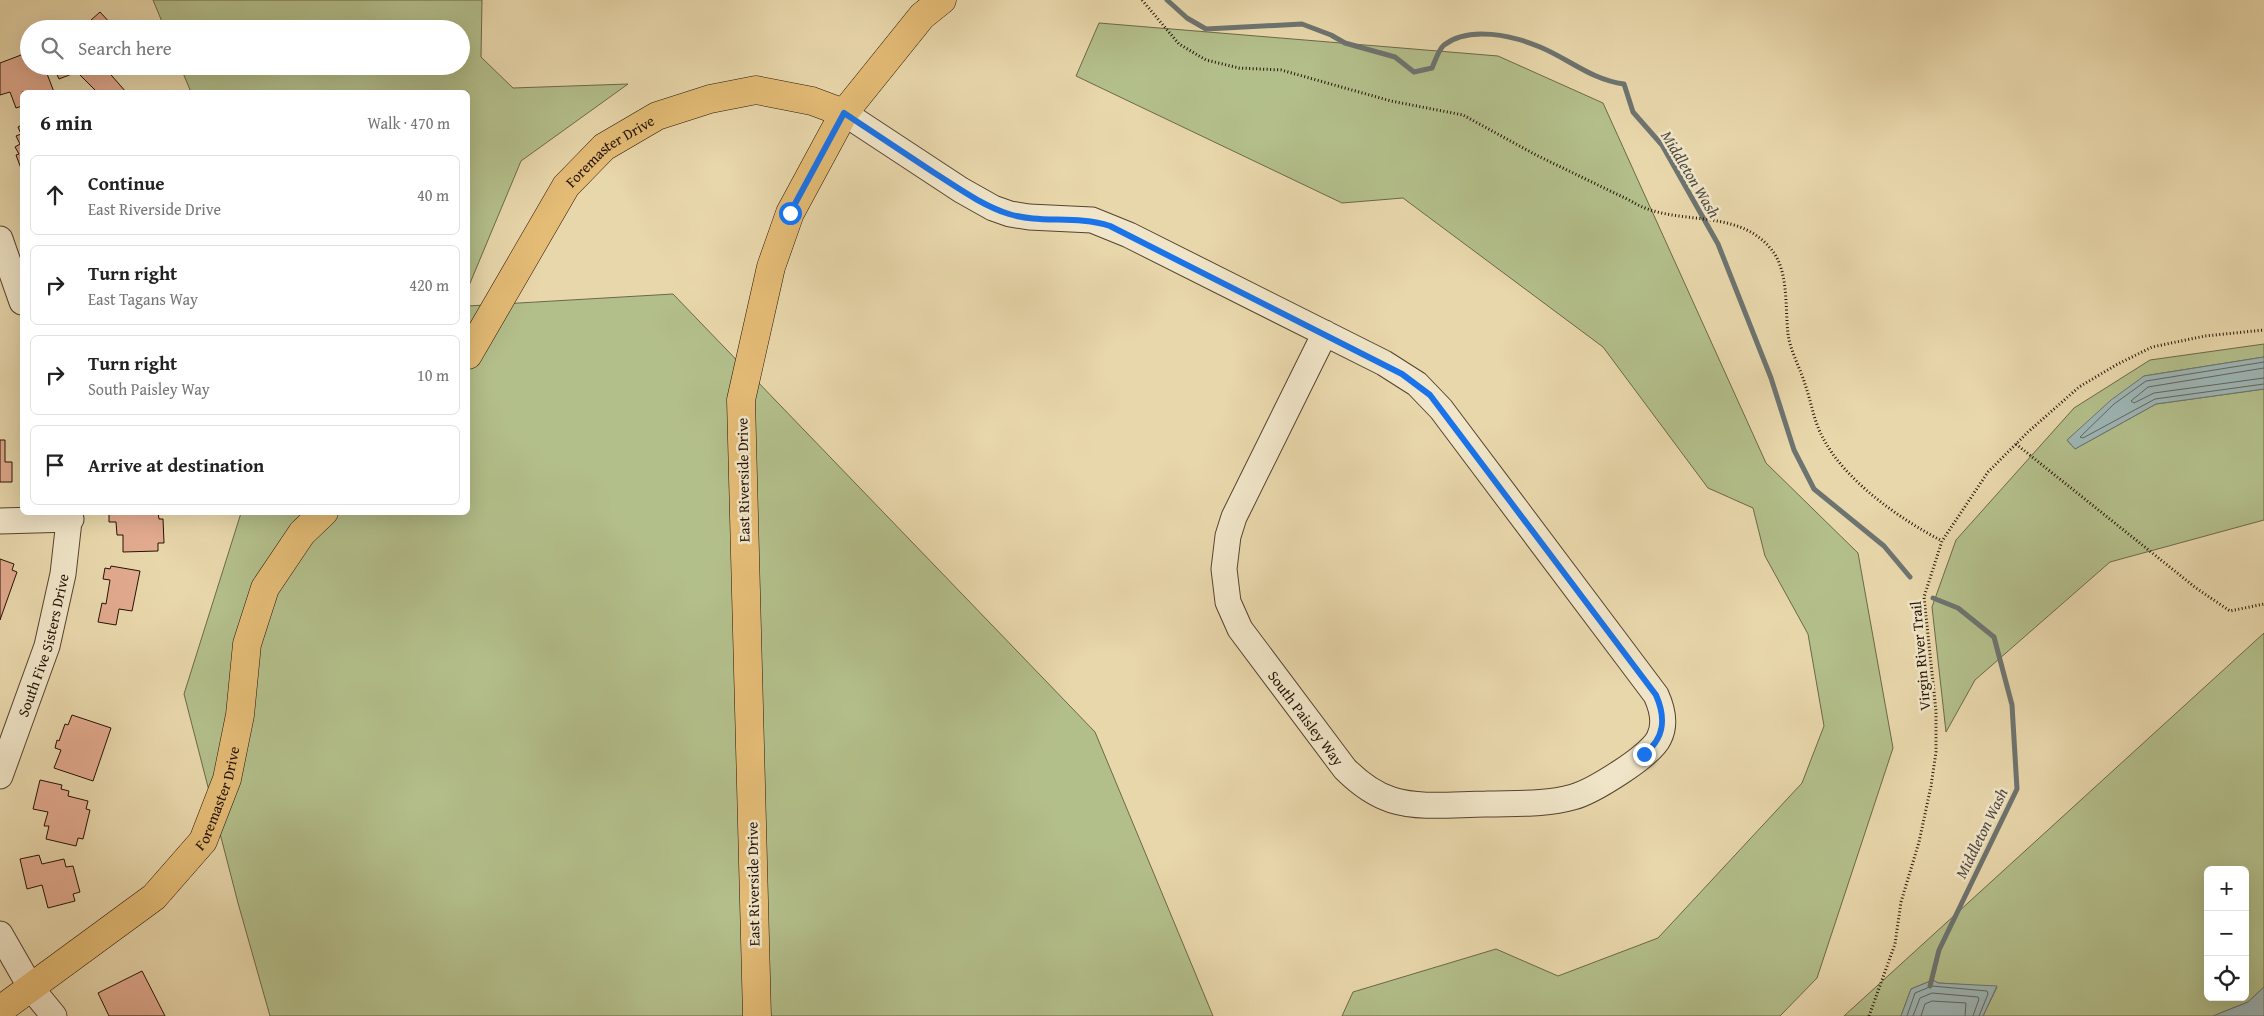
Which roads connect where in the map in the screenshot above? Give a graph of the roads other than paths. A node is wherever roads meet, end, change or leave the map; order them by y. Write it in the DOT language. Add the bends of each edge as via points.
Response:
graph roads {
  1 [pos="942,0"];
  2 [pos="844,113"];
  3 [pos="8,239"];
  4 [pos="20,293"];
  5 [pos="1325,333"];
  6 [pos="470,352"];
  7 [pos="321,515"];
  8 [pos="70,516"];
  9 [pos="0,521"];
  10 [pos="0,776"];
  11 [pos="0,934"];
  12 [pos="31,988"];
  13 [pos="0,1010"];
  14 [pos="54,1016"];
  15 [pos="756,1016"];
  1 -- 2 [label="main road, East Riverside Drive" via="922,16"];
  2 -- 5 [label="street" via="992,208 1010,214 1092,220 1110,226"];
  2 -- 6 [label="main road, Foremaster Drive" via="812,100 756,90 710,99 657,116 604,147 566,186"];
  2 -- 15 [label="main road, East Riverside Drive" via="790,213 774,258 741,400"];
  3 -- 4 [label="street"];
  5 -- 5 [label="street, South Paisley Way" via="1402,374 1430,395 1656,695 1662,715 1659,739 1603,784 1588,792 1558,800 1429,805 1392,800 1357,781 1345,769 1240,629 1228,602 1224,569 1228,536 1234,517"];
  7 -- 12 [label="main road, Foremaster Drive" via="302,533 266,588 248,644 240,715 227,779 203,841 154,898"];
  8 -- 9 [label="street"];
  8 -- 10 [label="street, South Five Sisters Drive" via="63,574 47,646"];
  11 -- 12 [label="street"];
  12 -- 13 [label="main road, Foremaster Drive"];
  12 -- 14 [label="street"];
}
